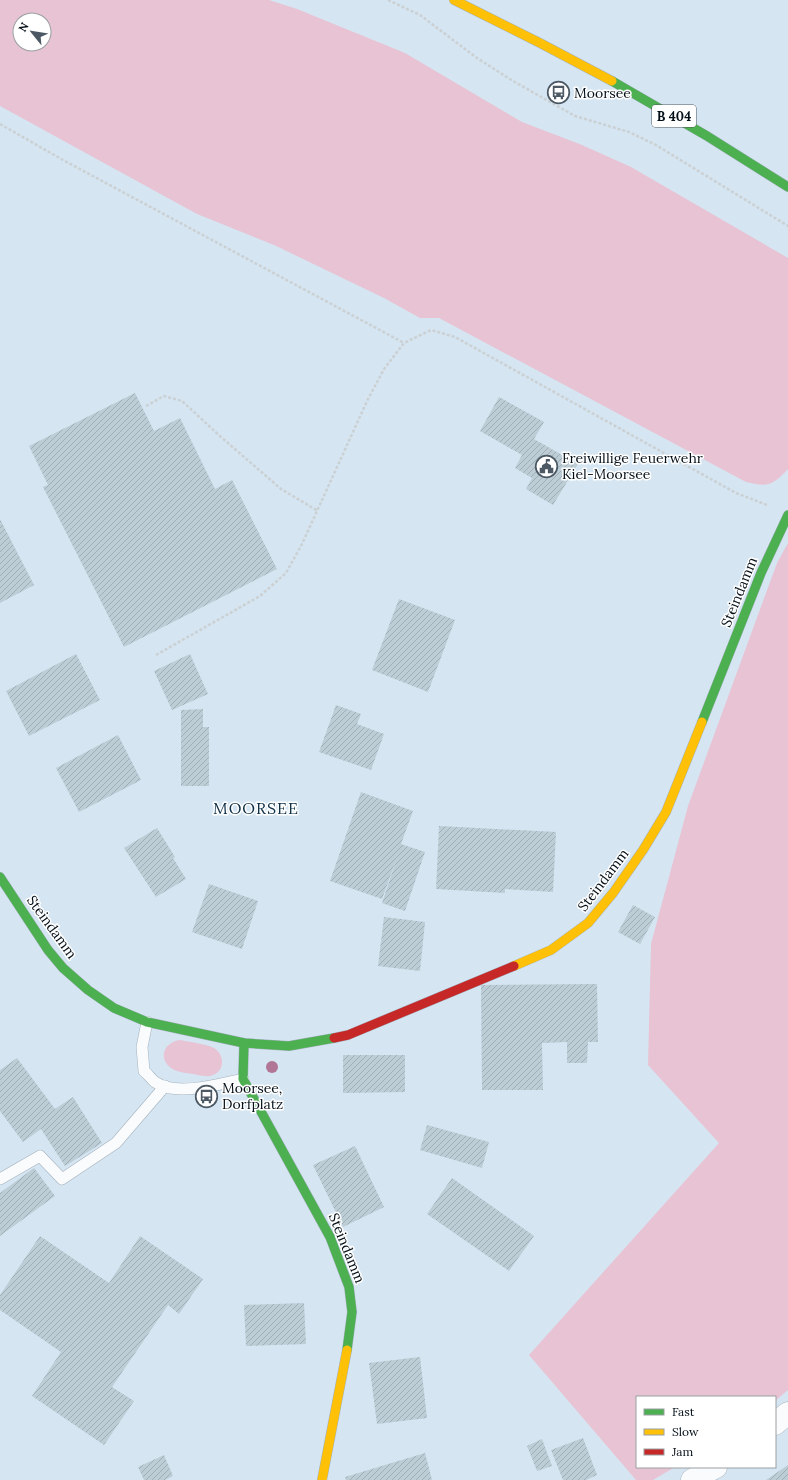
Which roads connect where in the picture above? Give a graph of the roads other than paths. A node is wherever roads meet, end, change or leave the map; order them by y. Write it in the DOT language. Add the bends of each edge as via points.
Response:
graph roads {
  1 [pos="454,0"];
  2 [pos="788,187"];
  3 [pos="788,516"];
  4 [pos="0,877"];
  5 [pos="146,1022"];
  6 [pos="244,1043"];
  7 [pos="243,1079"];
  8 [pos="165,1086"];
  9 [pos="0,1179"];
  10 [pos="788,1413"];
  11 [pos="776,1423"];
  12 [pos="714,1468"];
  13 [pos="322,1480"];
  14 [pos="692,1480"];
  1 -- 2 [label="street, B 404" via="616,83"];
  3 -- 6 [label="street, Steindamm" via="772,547 666,812 613,893 588,923 550,950 348,1035 289,1046"];
  4 -- 5 [label="street, Steindamm" via="48,950 63,968 114,1008"];
  5 -- 6 [label="street, Steindamm"];
  5 -- 8 [label="lane" via="142,1047 144,1070 156,1082"];
  6 -- 7 [label="street"];
  7 -- 8 [label="lane" via="189,1090"];
  7 -- 13 [label="street, Steindamm" via="330,1236 349,1287 352,1312"];
  8 -- 9 [label="lane" via="116,1143 62,1179 40,1156"];
  10 -- 11 [label="street"];
  12 -- 14 [label="street"];
}
